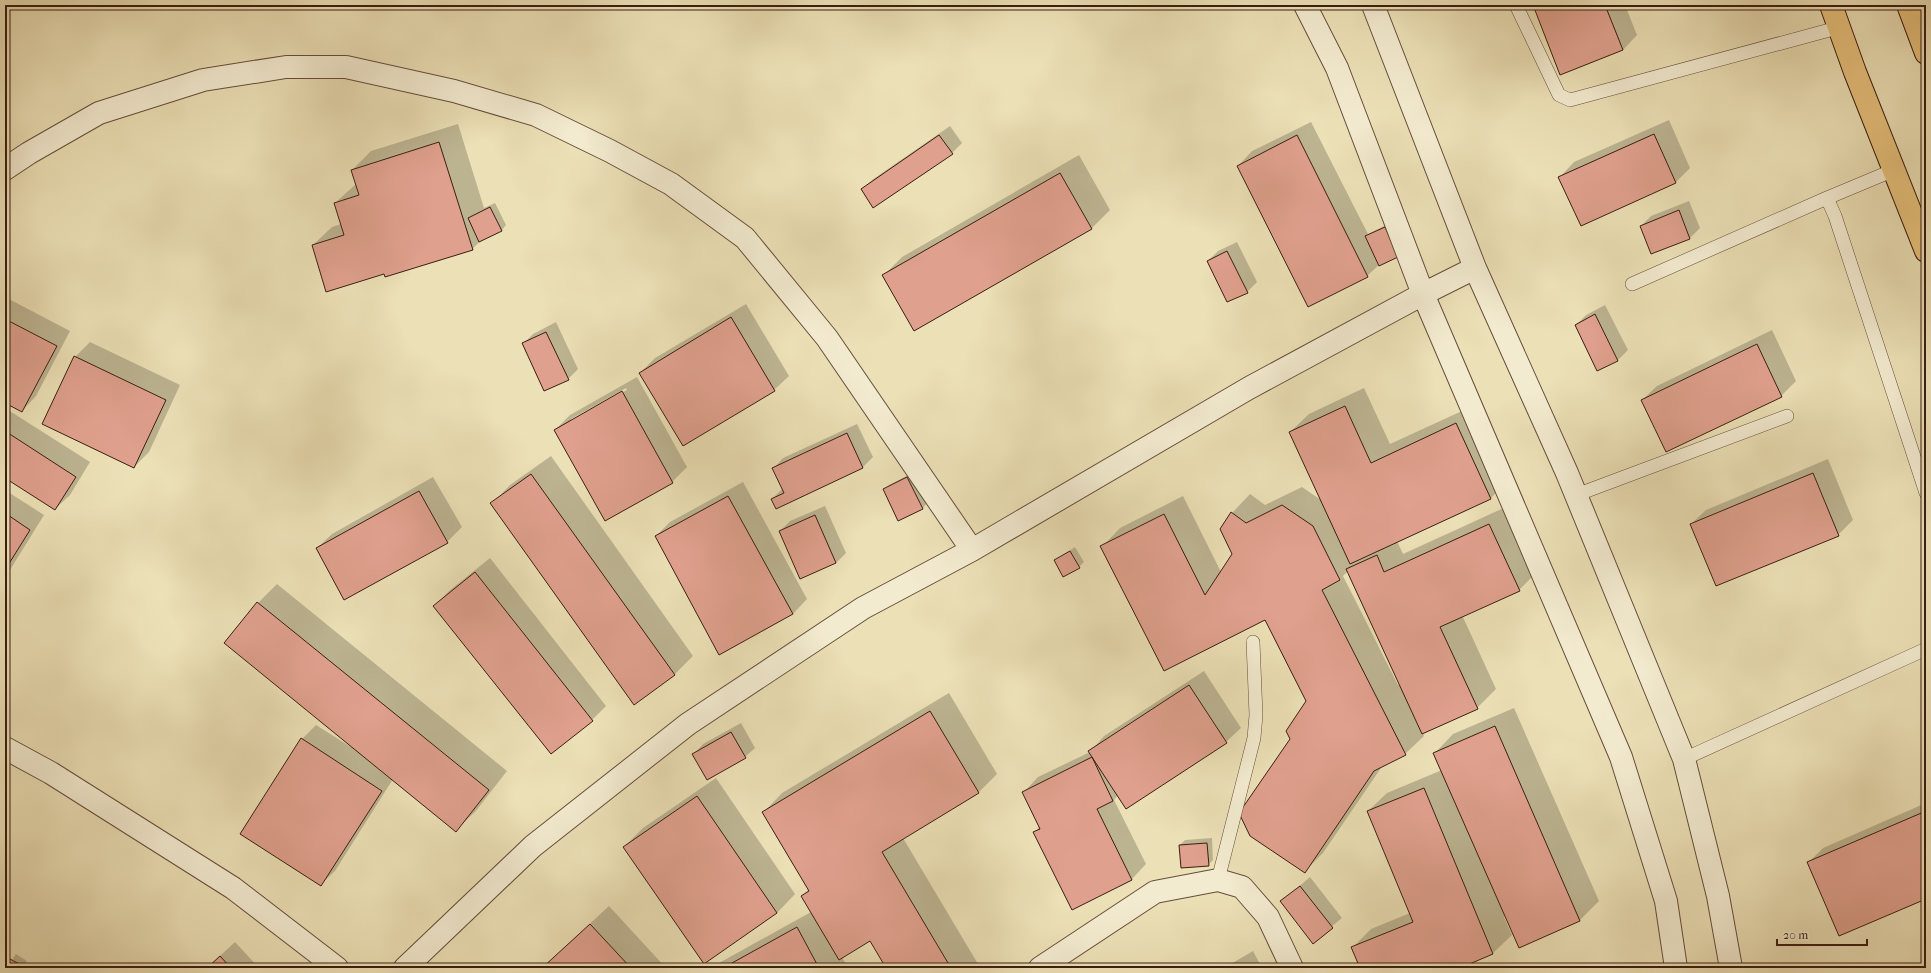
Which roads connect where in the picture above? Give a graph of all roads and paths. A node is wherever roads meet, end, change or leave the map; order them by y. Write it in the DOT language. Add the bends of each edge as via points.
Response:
graph roads {
  1 [pos="1305,5"];
  2 [pos="1373,5"];
  3 [pos="1516,5"];
  4 [pos="1827,5"];
  5 [pos="1831,5"];
  6 [pos="1908,5"];
  7 [pos="1837,28"];
  8 [pos="1926,53"];
  9 [pos="1855,72"];
  10 [pos="5,169"];
  11 [pos="1894,170"];
  12 [pos="1827,198"];
  13 [pos="1926,251"];
  14 [pos="1475,268"];
  15 [pos="1632,284"];
  16 [pos="1423,294"];
  17 [pos="1788,416"];
  18 [pos="1926,493"];
  19 [pos="1576,495"];
  20 [pos="972,550"];
  21 [pos="1253,642"];
  22 [pos="1926,649"];
  23 [pos="5,748"];
  24 [pos="1684,759"];
  25 [pos="1218,880"];
  26 [pos="337,968"];
  27 [pos="405,968"];
  28 [pos="1040,968"];
  29 [pos="1292,968"];
  30 [pos="1676,968"];
  31 [pos="1731,968"];
  1 -- 16 [label="street" via="1337,68"];
  2 -- 14 [label="street"];
  3 -- 7 [label="lane" via="1559,95 1570,100"];
  4 -- 7 [label="highway"];
  5 -- 9 [label="highway"];
  6 -- 8 [label="highway"];
  7 -- 9 [label="highway"];
  9 -- 11 [label="highway"];
  10 -- 20 [label="street" via="99,113 203,80 286,67 346,67 454,91 536,115 671,184 744,238 827,338"];
  11 -- 12 [label="lane"];
  11 -- 13 [label="highway"];
  12 -- 15 [label="lane"];
  12 -- 18 [label="lane"];
  14 -- 16 [label="street"];
  14 -- 19 [label="street"];
  16 -- 20 [label="street" via="1249,388"];
  16 -- 30 [label="street" via="1621,757 1666,901"];
  17 -- 19 [label="lane"];
  19 -- 24 [label="street"];
  20 -- 27 [label="street" via="863,608 688,724 533,846"];
  21 -- 25 [label="lane" via="1256,715 1254,738"];
  22 -- 24 [label="lane"];
  23 -- 26 [label="street" via="51,773 233,888"];
  24 -- 31 [label="street" via="1718,896"];
  25 -- 28 [label="street" via="1155,892"];
  25 -- 29 [label="street" via="1242,886 1268,917"];
}
